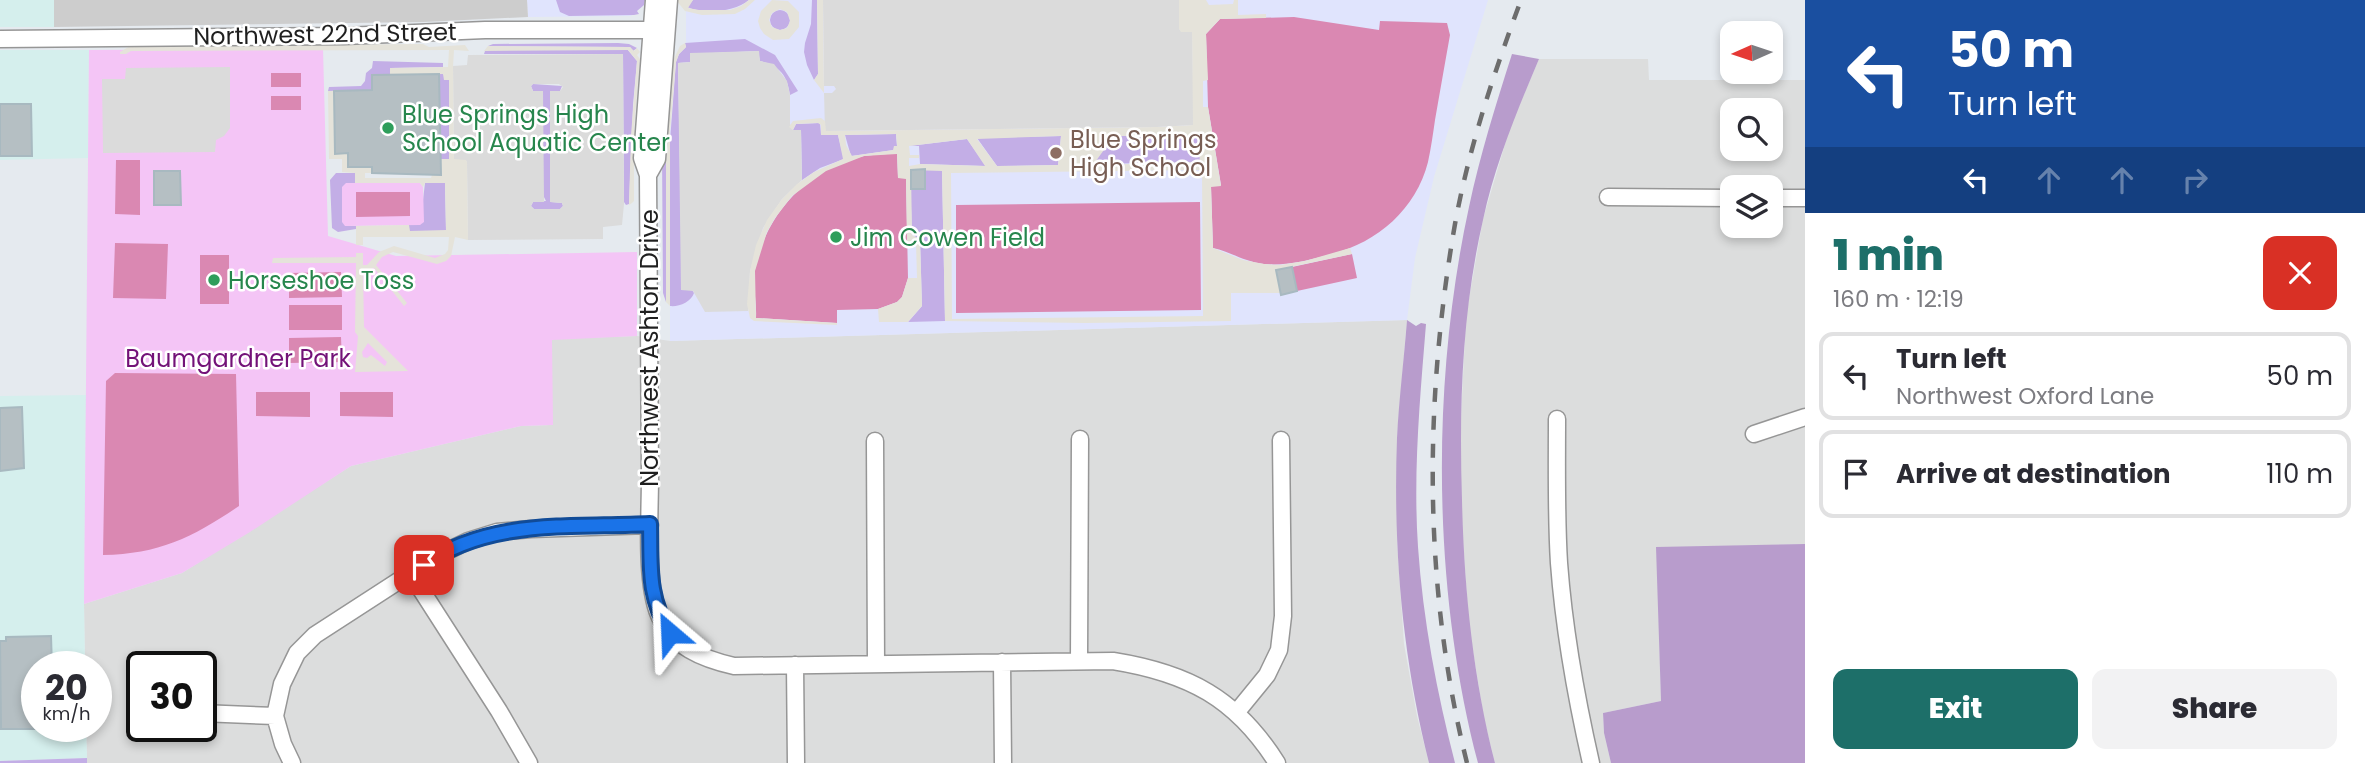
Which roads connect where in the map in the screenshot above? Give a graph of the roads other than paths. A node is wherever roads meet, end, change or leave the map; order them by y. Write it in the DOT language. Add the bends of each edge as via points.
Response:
graph roads {
  1 [pos="654,0"];
  2 [pos="669,0"];
  3 [pos="651,30"];
  4 [pos="0,39"];
  5 [pos="648,175"];
  6 [pos="1608,197"];
  7 [pos="1720,198"];
  8 [pos="1783,198"];
  9 [pos="1805,198"];
  10 [pos="1805,418"];
  11 [pos="1557,419"];
  12 [pos="1754,435"];
  13 [pos="1080,439"];
  14 [pos="1281,440"];
  15 [pos="875,441"];
  16 [pos="650,524"];
  17 [pos="411,574"];
  18 [pos="1079,661"];
  19 [pos="1002,662"];
  20 [pos="876,664"];
  21 [pos="795,665"];
  22 [pos="1236,713"];
  23 [pos="217,714"];
  24 [pos="275,716"];
  25 [pos="292,763"];
  26 [pos="528,763"];
  27 [pos="796,763"];
  28 [pos="1003,763"];
  29 [pos="1277,763"];
  30 [pos="1591,763"];
  1 -- 3 [label="street, Northwest Ashton Drive"];
  2 -- 5 [label="street, Northwest Ashton Drive" via="657,159"];
  3 -- 4 [label="street, Northwest 22nd Street"];
  3 -- 5 [label="street, Northwest Ashton Drive" via="642,158"];
  5 -- 16 [label="street, Northwest Ashton Drive"];
  6 -- 7 [label="street"];
  8 -- 9 [label="street"];
  10 -- 12 [label="street"];
  11 -- 30 [label="street" via="1563,608"];
  13 -- 18 [label="street"];
  14 -- 22 [label="street" via="1283,616 1279,650 1267,675"];
  15 -- 20 [label="street"];
  16 -- 17 [label="street" via="497,532 437,556"];
  16 -- 21 [label="street, Northwest Ashton Drive" via="652,595 670,633 689,651 710,661 734,666"];
  17 -- 24 [label="street" via="315,635 298,653 282,684"];
  17 -- 26 [label="street"];
  18 -- 19 [label="street, Northwest Ashton Drive"];
  18 -- 22 [label="street, Northwest Ashton Drive" via="1113,661 1172,674 1207,691"];
  19 -- 20 [label="street, Northwest Ashton Drive"];
  19 -- 28 [label="street"];
  20 -- 21 [label="street, Northwest Ashton Drive"];
  21 -- 27 [label="street"];
  22 -- 29 [label="street, Northwest Ashton Drive"];
  23 -- 24 [label="street"];
  24 -- 25 [label="street"];
}
